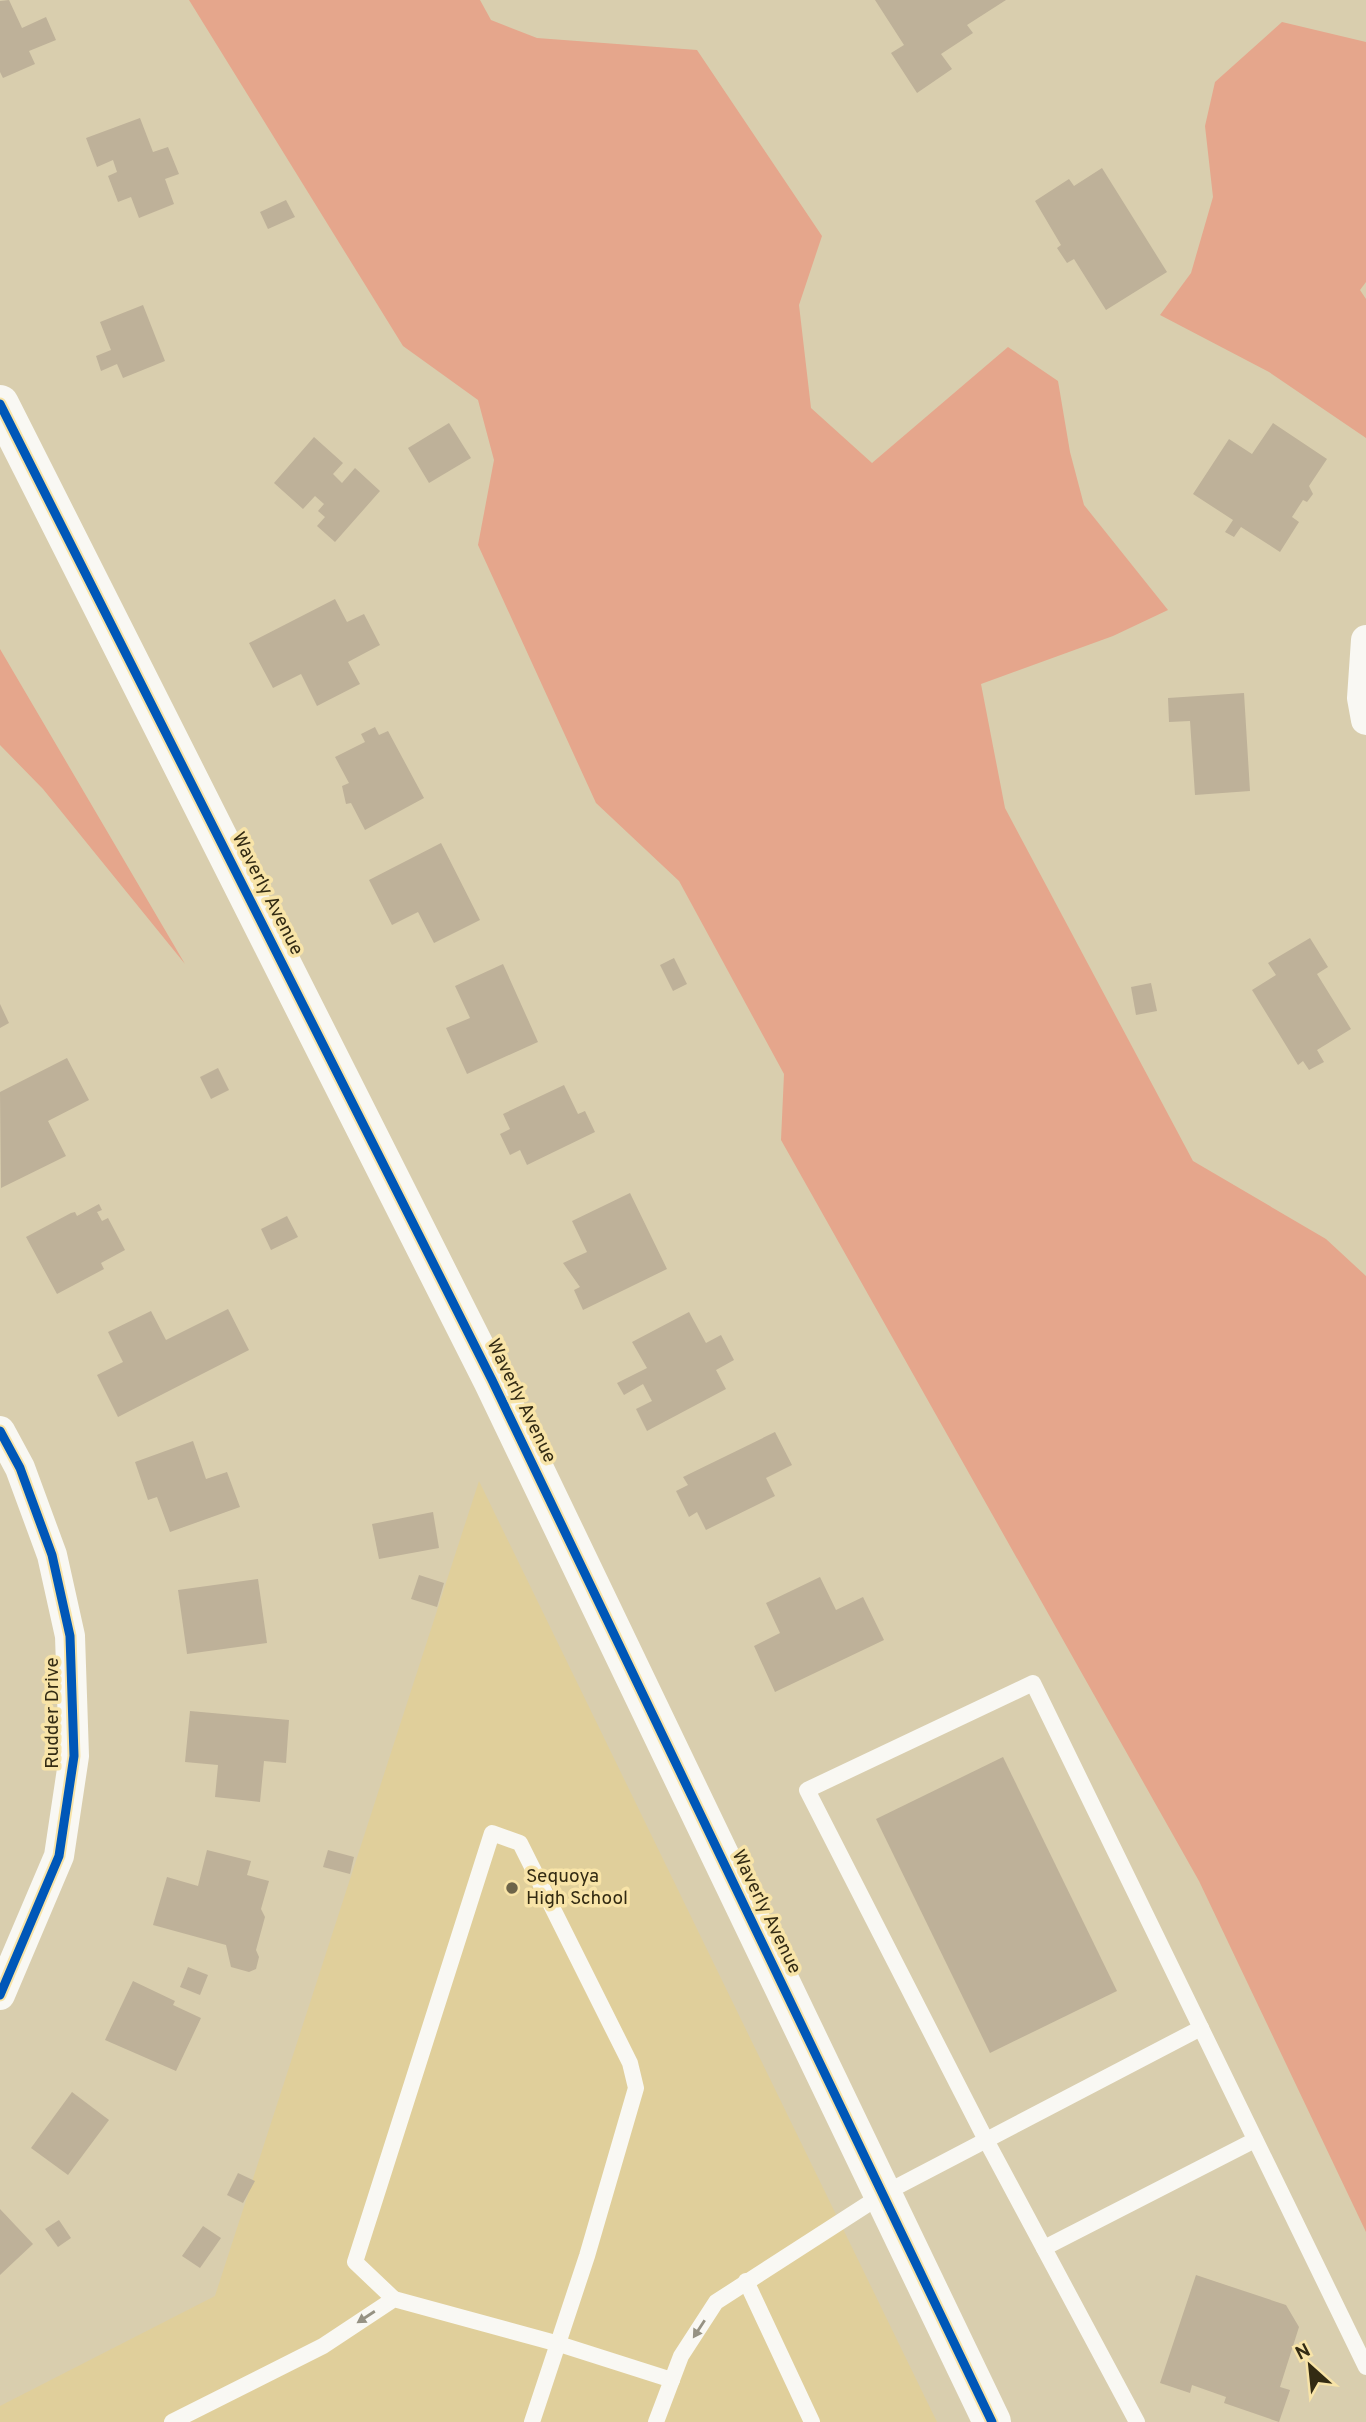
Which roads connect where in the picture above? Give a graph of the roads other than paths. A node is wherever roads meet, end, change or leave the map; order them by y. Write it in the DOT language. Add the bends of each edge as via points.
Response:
graph roads {
  1 [pos="0,404"];
  2 [pos="1366,640"];
  3 [pos="1366,720"];
  4 [pos="0,1431"];
  5 [pos="0,1995"];
  6 [pos="1201,2028"];
  7 [pos="986,2140"];
  8 [pos="1255,2140"];
  9 [pos="884,2193"];
  10 [pos="1044,2248"];
  11 [pos="746,2281"];
  12 [pos="394,2299"];
  13 [pos="559,2344"];
  14 [pos="1366,2367"];
  15 [pos="672,2380"];
  16 [pos="172,2422"];
  17 [pos="532,2422"];
  18 [pos="656,2422"];
  19 [pos="812,2422"];
  20 [pos="992,2422"];
  21 [pos="1136,2422"];
  1 -- 9 [label="street, Waverly Avenue" via="492,1380"];
  2 -- 3 [label="street" via="1362,698"];
  4 -- 5 [label="street, Rudder Drive" via="20,1468 52,1555 70,1636 75,1756 59,1856"];
  6 -- 7 [label="lane"];
  6 -- 7 [label="lane" via="1033,1683 807,1790"];
  6 -- 8 [label="lane"];
  7 -- 9 [label="lane"];
  7 -- 10 [label="lane"];
  8 -- 10 [label="lane"];
  8 -- 14 [label="lane"];
  9 -- 11 [label="lane"];
  9 -- 20 [label="street, Waverly Avenue"];
  10 -- 21 [label="lane"];
  11 -- 15 [label="lane, one-way" via="716,2302 681,2356"];
  11 -- 19 [label="lane"];
  12 -- 13 [label="lane"];
  12 -- 13 [label="lane" via="355,2262 492,1833 520,1843 630,2063 636,2088"];
  12 -- 16 [label="lane, one-way" via="323,2346"];
  13 -- 15 [label="lane"];
  13 -- 17 [label="lane"];
  15 -- 18 [label="lane"];
}
